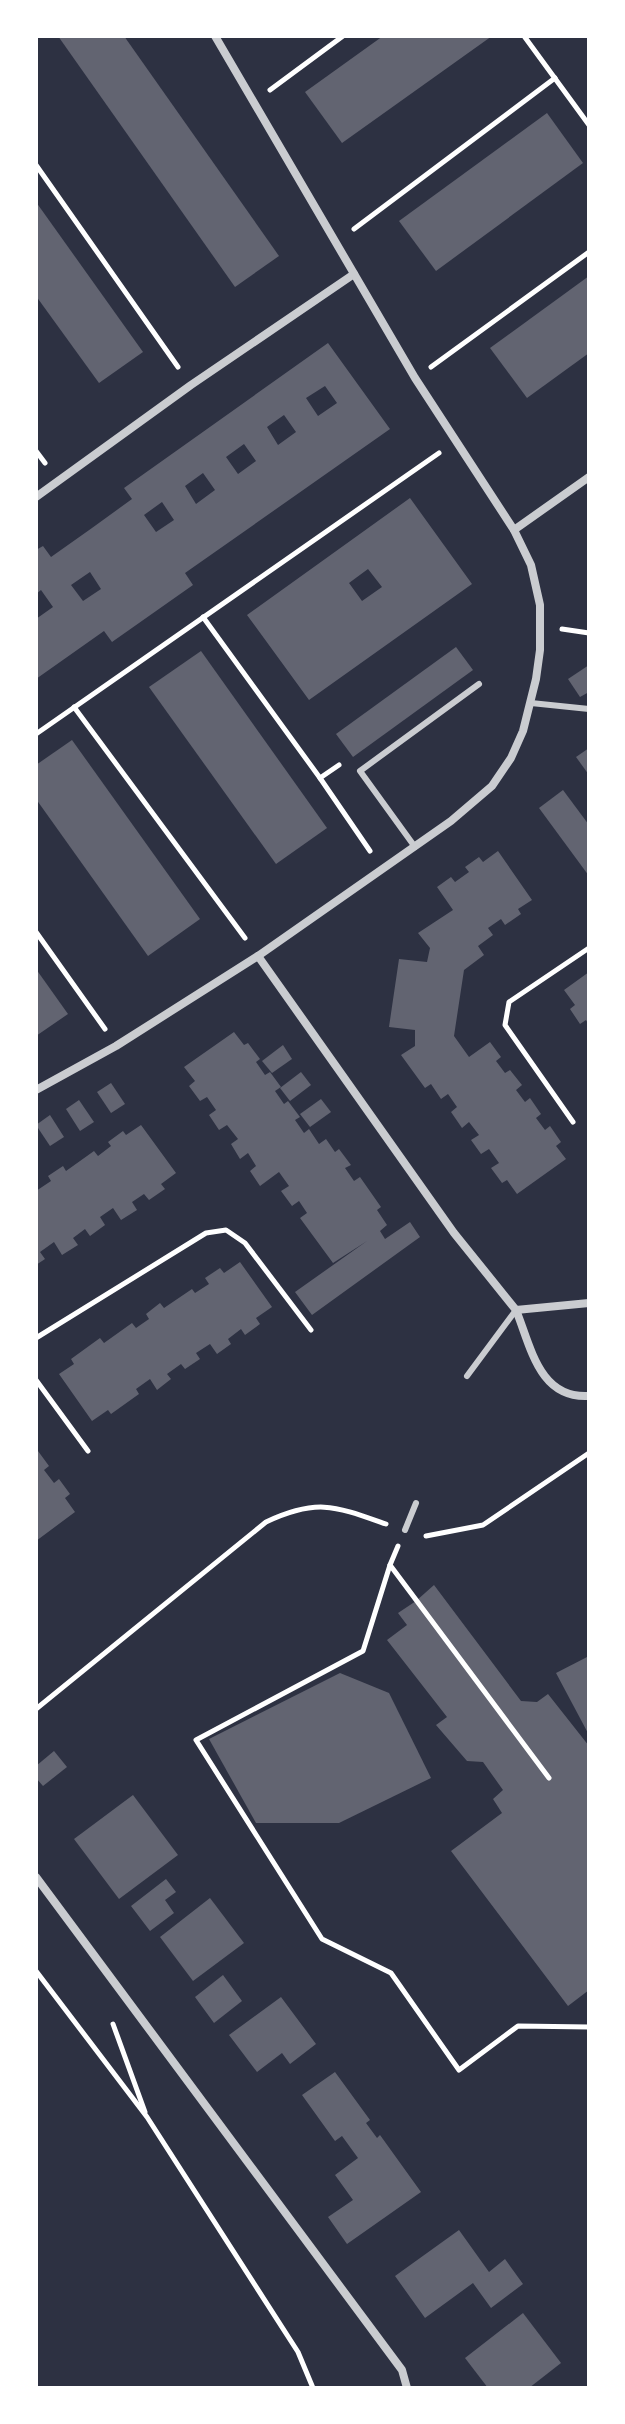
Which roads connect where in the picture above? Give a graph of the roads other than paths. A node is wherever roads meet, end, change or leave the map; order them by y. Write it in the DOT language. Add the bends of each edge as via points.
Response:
graph roads {
  1 [pos="216,37"];
  2 [pos="354,274"];
  3 [pos="589,477"];
  4 [pos="36,497"];
  5 [pos="514,530"];
  6 [pos="479,684"];
  7 [pos="531,703"];
  8 [pos="589,709"];
  9 [pos="415,847"];
  10 [pos="258,956"];
  11 [pos="36,1090"];
  12 [pos="589,1303"];
  13 [pos="516,1310"];
  14 [pos="467,1376"];
  15 [pos="589,1396"];
  16 [pos="416,1503"];
  17 [pos="405,1530"];
  18 [pos="36,1877"];
  19 [pos="407,2388"];
  1 -- 2 [label="street"];
  2 -- 4 [label="street"];
  2 -- 5 [label="street"];
  3 -- 5 [label="street"];
  5 -- 7 [label="street" via="531,565 540,605 540,650"];
  6 -- 9 [label="lane" via="360,771"];
  7 -- 8 [label="lane"];
  7 -- 9 [label="street" via="511,758 492,786"];
  9 -- 10 [label="street"];
  10 -- 11 [label="street"];
  10 -- 13 [label="street" via="454,1233"];
  12 -- 13 [label="street"];
  13 -- 14 [label="lane"];
  13 -- 15 [label="street" via="549,1383 570,1395"];
  16 -- 17 [label="lane"];
  18 -- 19 [label="street" via="402,2370"];
}
